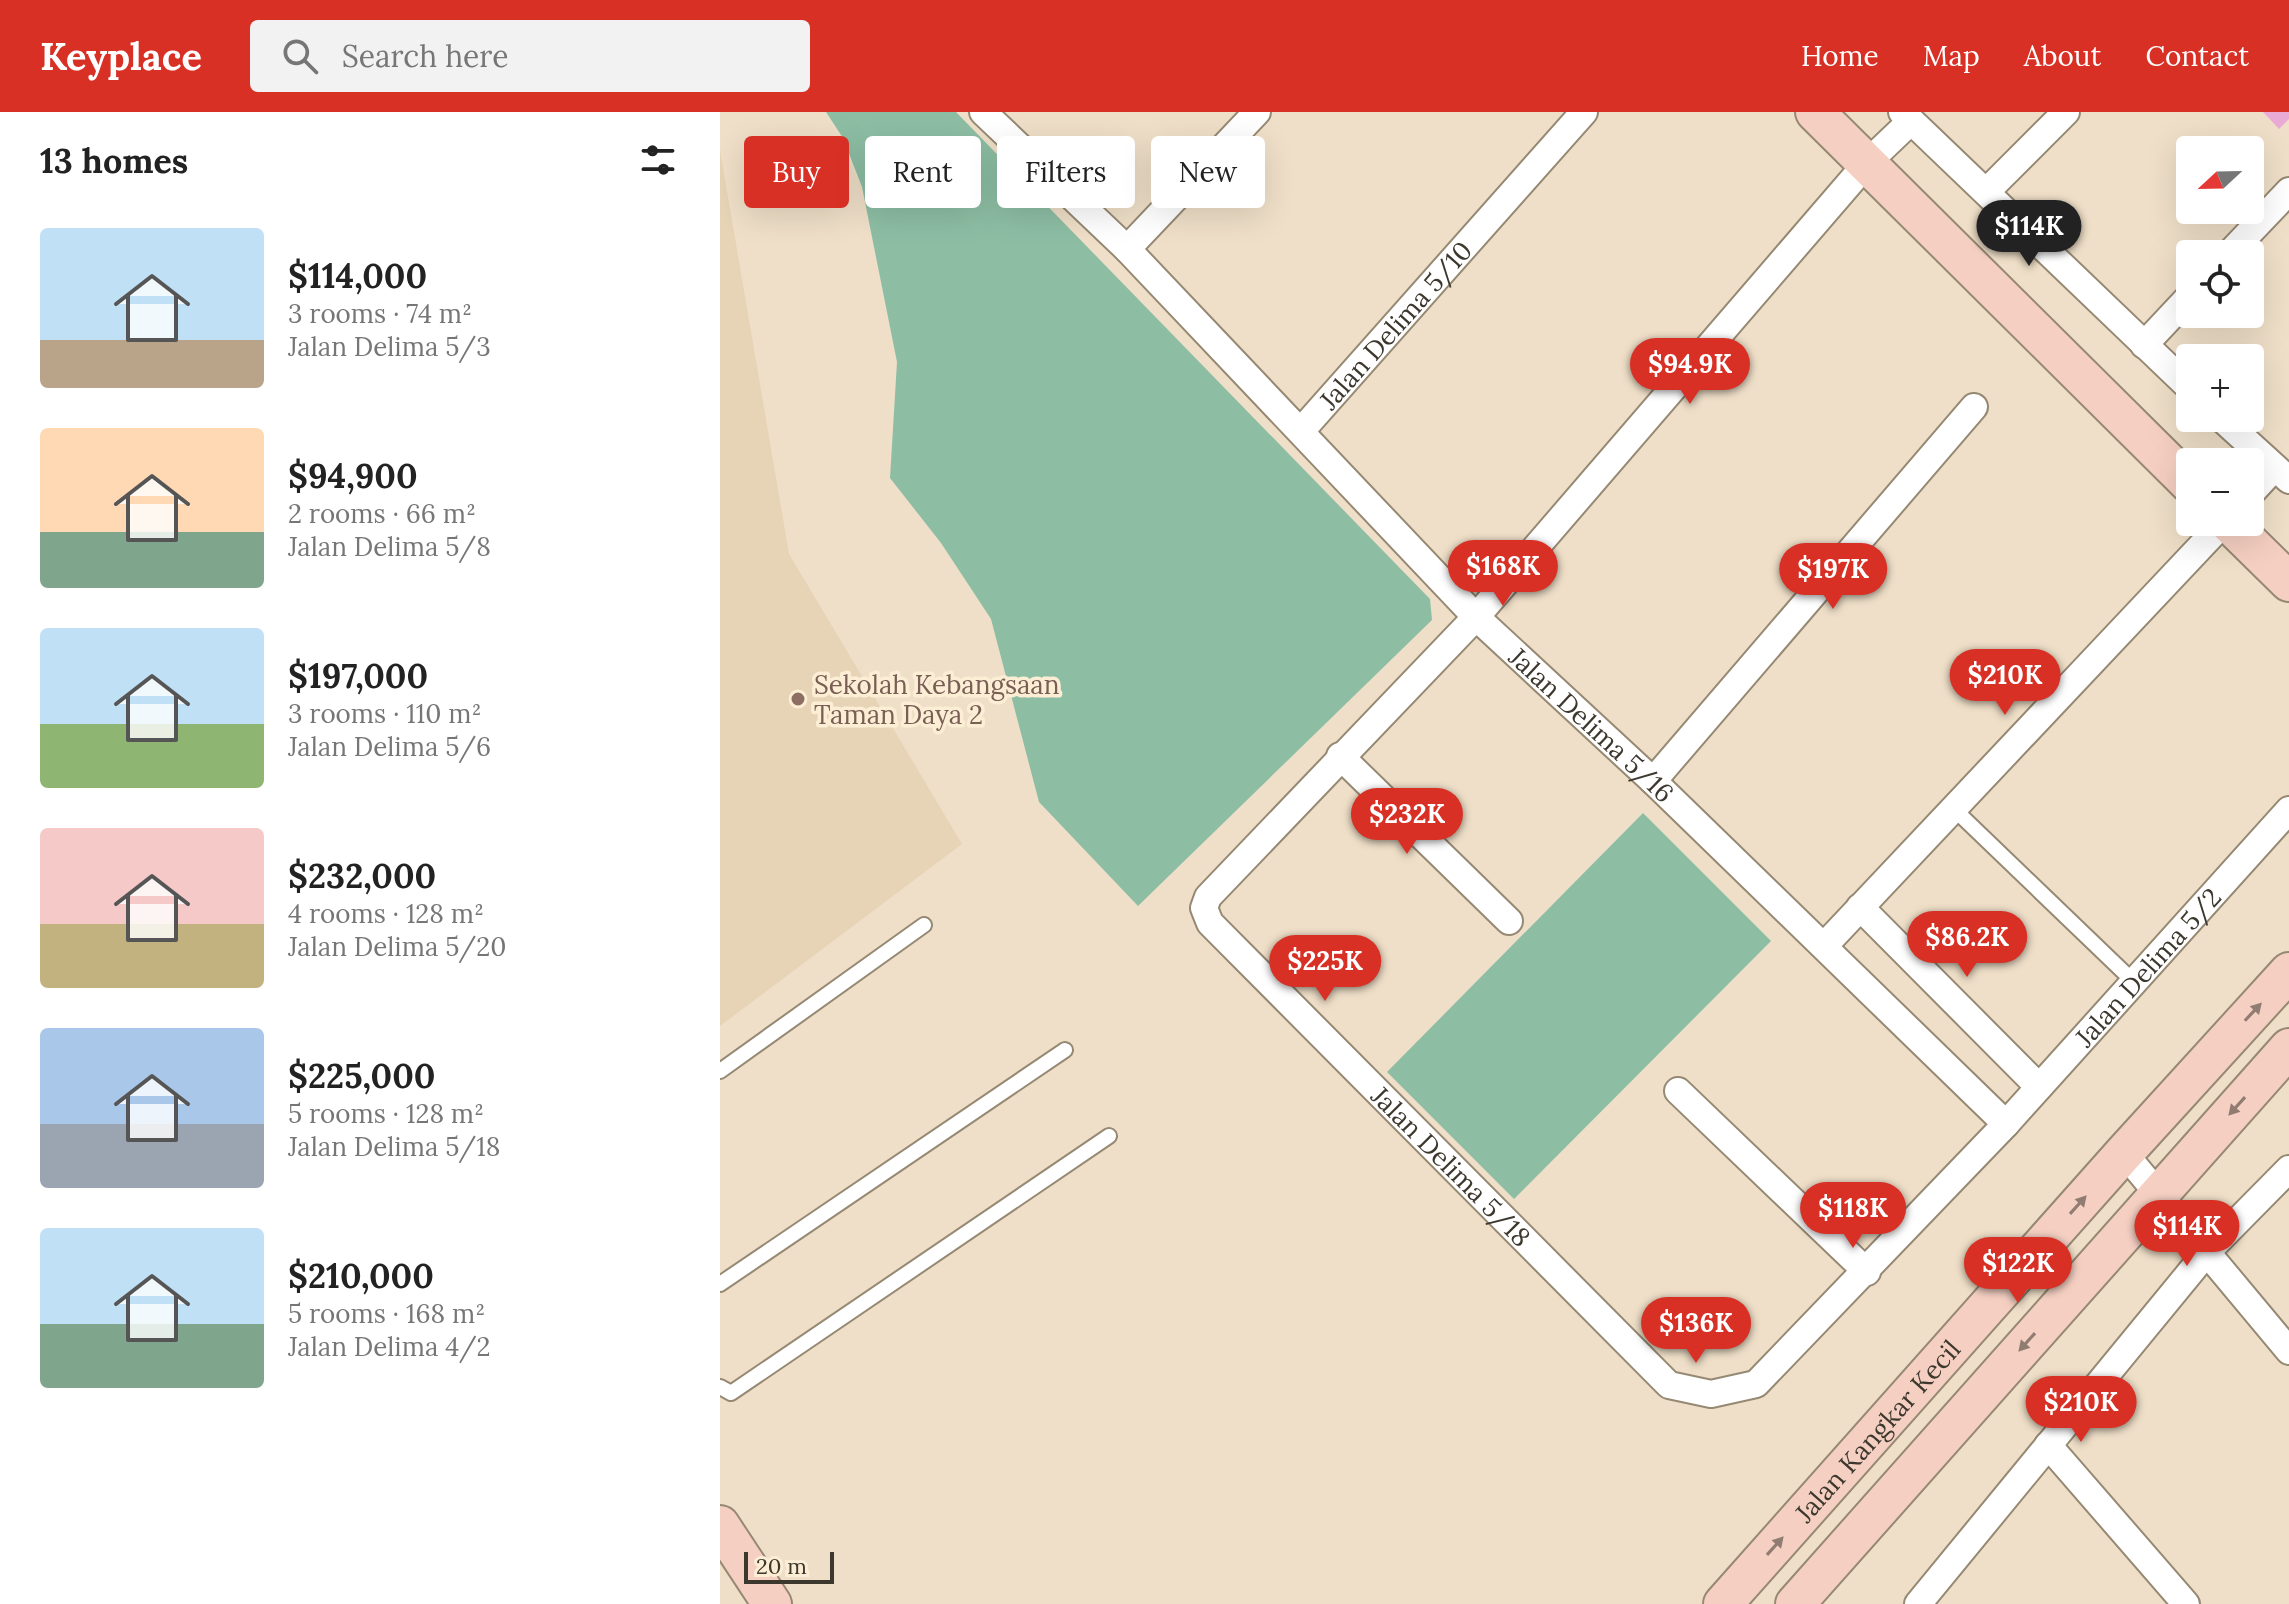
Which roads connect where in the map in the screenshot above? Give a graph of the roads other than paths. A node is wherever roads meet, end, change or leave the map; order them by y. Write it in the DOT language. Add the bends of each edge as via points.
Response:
graph roads {
  1 [pos="983,112"];
  2 [pos="1257,112"];
  3 [pos="1584,112"];
  4 [pos="1815,112"];
  5 [pos="2066,112"];
  6 [pos="1907,116"];
  7 [pos="1867,163"];
  8 [pos="2289,191"];
  9 [pos="1986,192"];
  10 [pos="2242,240"];
  11 [pos="1127,249"];
  12 [pos="2176,311"];
  13 [pos="2144,345"];
  14 [pos="2176,375"];
  15 [pos="1974,407"];
  16 [pos="1301,431"];
  17 [pos="2236,432"];
  18 [pos="2176,470"];
  19 [pos="2282,474"];
  20 [pos="2264,485"];
  21 [pos="2213,536"];
  22 [pos="2241,536"];
  23 [pos="2289,582"];
  24 [pos="1476,617"];
  25 [pos="1340,756"];
  26 [pos="1653,781"];
  27 [pos="1953,808"];
  28 [pos="2289,810"];
  29 [pos="1860,907"];
  30 [pos="1509,921"];
  31 [pos="924,925"];
  32 [pos="1824,946"];
  33 [pos="2289,972"];
  34 [pos="2134,982"];
  35 [pos="2289,1048"];
  36 [pos="1065,1050"];
  37 [pos="720,1071"];
  38 [pos="2039,1087"];
  39 [pos="1678,1091"];
  40 [pos="2006,1124"];
  41 [pos="1109,1136"];
  42 [pos="2124,1153"];
  43 [pos="2289,1169"];
  44 [pos="2158,1194"];
  45 [pos="2207,1252"];
  46 [pos="1867,1272"];
  47 [pos="720,1284"];
  48 [pos="2289,1351"];
  49 [pos="720,1387"];
  50 [pos="2048,1445"];
  51 [pos="720,1525"];
  52 [pos="772,1604"];
  53 [pos="1723,1604"];
  54 [pos="1795,1604"];
  55 [pos="1918,1604"];
  56 [pos="2186,1604"];
  1 -- 11 [label="street, Jalan Delima 5/16"];
  2 -- 11 [label="street"];
  3 -- 16 [label="street, Jalan Delima 5/10"];
  4 -- 7 [label="street"];
  5 -- 9 [label="street"];
  6 -- 7 [label="street, Jalan Delima 5/18"];
  6 -- 9 [label="street"];
  7 -- 18 [label="street"];
  7 -- 24 [label="street, Jalan Delima 5/18"];
  8 -- 10 [label="street"];
  9 -- 13 [label="street"];
  11 -- 16 [label="street, Jalan Delima 5/16"];
  12 -- 13 [label="street"];
  13 -- 14 [label="street"];
  15 -- 26 [label="street"];
  16 -- 24 [label="street, Jalan Delima 5/16"];
  17 -- 19 [label="street"];
  19 -- 20 [label="street"];
  21 -- 27 [label="street"];
  22 -- 23 [label="street"];
  24 -- 25 [label="street, Jalan Delima 5/18"];
  24 -- 26 [label="street, Jalan Delima 5/16"];
  25 -- 30 [label="street"];
  25 -- 46 [label="street, Jalan Delima 5/18" via="1208,897 1204,908 1210,923 1669,1385 1711,1394 1756,1384"];
  26 -- 32 [label="street, Jalan Delima 5/16"];
  27 -- 29 [label="street"];
  27 -- 34 [label="lane"];
  28 -- 34 [label="street, Jalan Delima 5/2"];
  29 -- 32 [label="street"];
  29 -- 38 [label="street"];
  31 -- 37 [label="lane"];
  32 -- 40 [label="street, Jalan Delima 5/16"];
  42 -- 33 [label="street, Jalan Kangkar Kecil, one-way"];
  34 -- 38 [label="street, Jalan Delima 5/2"];
  35 -- 44 [label="street, Jalan Kangkar Kecil, one-way"];
  36 -- 47 [label="lane"];
  38 -- 40 [label="street, Jalan Delima 5/2"];
  39 -- 46 [label="street"];
  40 -- 46 [label="street, Jalan Delima 5/18"];
  41 -- 49 [label="lane" via="731,1393"];
  42 -- 44 [label="street"];
  53 -- 42 [label="street, Jalan Kangkar Kecil, one-way"];
  43 -- 45 [label="street"];
  44 -- 45 [label="street"];
  44 -- 54 [label="street, Jalan Kangkar Kecil, one-way"];
  45 -- 48 [label="street"];
  45 -- 50 [label="street"];
  50 -- 55 [label="street"];
  50 -- 56 [label="street"];
  51 -- 52 [label="street"];
}
